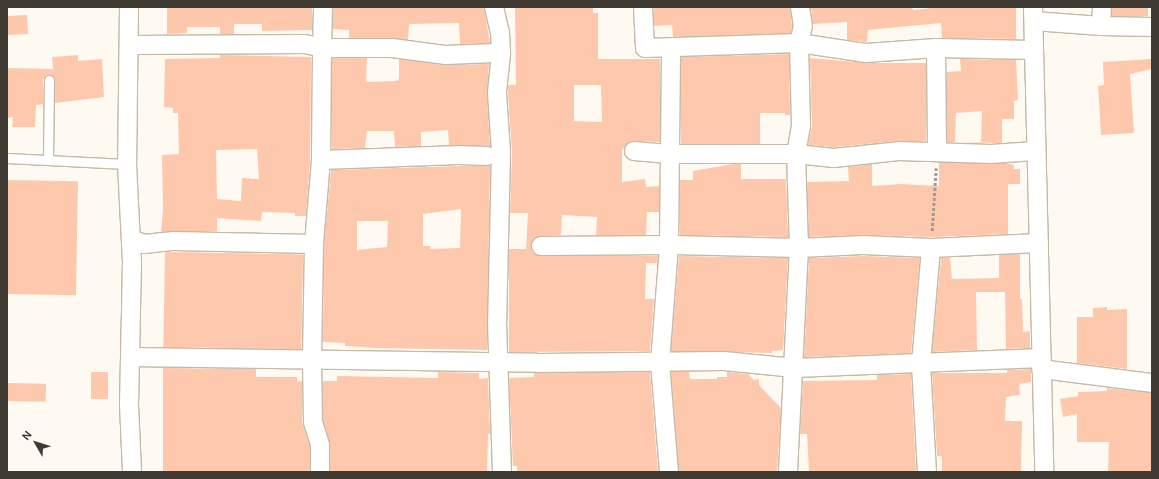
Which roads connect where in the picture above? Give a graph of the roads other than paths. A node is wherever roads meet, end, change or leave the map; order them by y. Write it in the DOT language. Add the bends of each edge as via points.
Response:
graph roads {
  1 [pos="129,7"];
  2 [pos="323,7"];
  3 [pos="494,7"];
  4 [pos="644,7"];
  5 [pos="800,7"];
  6 [pos="1102,7"];
  7 [pos="1034,14"];
  8 [pos="1101,26"];
  9 [pos="1152,27"];
  10 [pos="799,43"];
  11 [pos="129,44"];
  12 [pos="322,48"];
  13 [pos="671,48"];
  14 [pos="936,48"];
  15 [pos="1032,50"];
  16 [pos="495,53"];
  17 [pos="49,80"];
  18 [pos="634,151"];
  19 [pos="1035,151"];
  20 [pos="937,152"];
  21 [pos="672,154"];
  22 [pos="796,154"];
  23 [pos="487,156"];
  24 [pos="7,158"];
  25 [pos="48,160"];
  26 [pos="321,160"];
  27 [pos="127,164"];
  28 [pos="131,239"];
  29 [pos="1039,243"];
  30 [pos="314,244"];
  31 [pos="669,245"];
  32 [pos="541,246"];
  33 [pos="799,248"];
  34 [pos="931,248"];
  35 [pos="130,357"];
  36 [pos="312,359"];
  37 [pos="500,362"];
  38 [pos="660,363"];
  39 [pos="921,363"];
  40 [pos="1042,364"];
  41 [pos="795,368"];
  42 [pos="1152,384"];
  43 [pos="132,472"];
  44 [pos="320,472"];
  45 [pos="502,472"];
  46 [pos="669,472"];
  47 [pos="788,472"];
  48 [pos="927,472"];
  49 [pos="1044,472"];
  1 -- 11 [label="street"];
  2 -- 12 [label="street"];
  3 -- 37 [label="street" via="500,32 501,54 497,93 501,152 497,308"];
  4 -- 13 [label="street" via="645,48"];
  5 -- 10 [label="street" via="803,26"];
  6 -- 8 [label="street"];
  7 -- 8 [label="street"];
  7 -- 15 [label="street"];
  8 -- 9 [label="street"];
  10 -- 13 [label="street" via="715,44"];
  10 -- 14 [label="street" via="866,54"];
  10 -- 22 [label="street" via="801,126"];
  11 -- 12 [label="street" via="305,44"];
  11 -- 27 [label="street"];
  12 -- 16 [label="street" via="392,48 445,55"];
  12 -- 26 [label="street"];
  13 -- 21 [label="street"];
  14 -- 15 [label="street"];
  14 -- 20 [label="street"];
  15 -- 19 [label="street"];
  17 -- 25 [label="lane"];
  18 -- 21 [label="street"];
  19 -- 20 [label="street" via="991,154"];
  19 -- 29 [label="street"];
  20 -- 22 [label="street" via="900,151 834,158"];
  21 -- 22 [label="street"];
  21 -- 31 [label="street"];
  22 -- 33 [label="street"];
  23 -- 26 [label="street"];
  24 -- 25 [label="lane"];
  25 -- 27 [label="lane"];
  26 -- 30 [label="street"];
  27 -- 28 [label="street"];
  28 -- 30 [label="street" via="144,244 174,241"];
  28 -- 35 [label="street"];
  29 -- 34 [label="street"];
  29 -- 40 [label="street"];
  30 -- 36 [label="street"];
  31 -- 32 [label="street"];
  31 -- 33 [label="street"];
  31 -- 38 [label="street"];
  33 -- 34 [label="street" via="863,245"];
  33 -- 41 [label="street"];
  34 -- 39 [label="street"];
  35 -- 36 [label="street"];
  35 -- 43 [label="street"];
  36 -- 37 [label="street"];
  36 -- 44 [label="street" via="313,422 320,445"];
  37 -- 38 [label="street"];
  37 -- 45 [label="street"];
  38 -- 41 [label="street" via="724,361"];
  38 -- 46 [label="street"];
  39 -- 40 [label="street"];
  39 -- 41 [label="street"];
  39 -- 48 [label="street"];
  40 -- 42 [label="street"];
  40 -- 49 [label="street"];
  41 -- 47 [label="street"];
}
